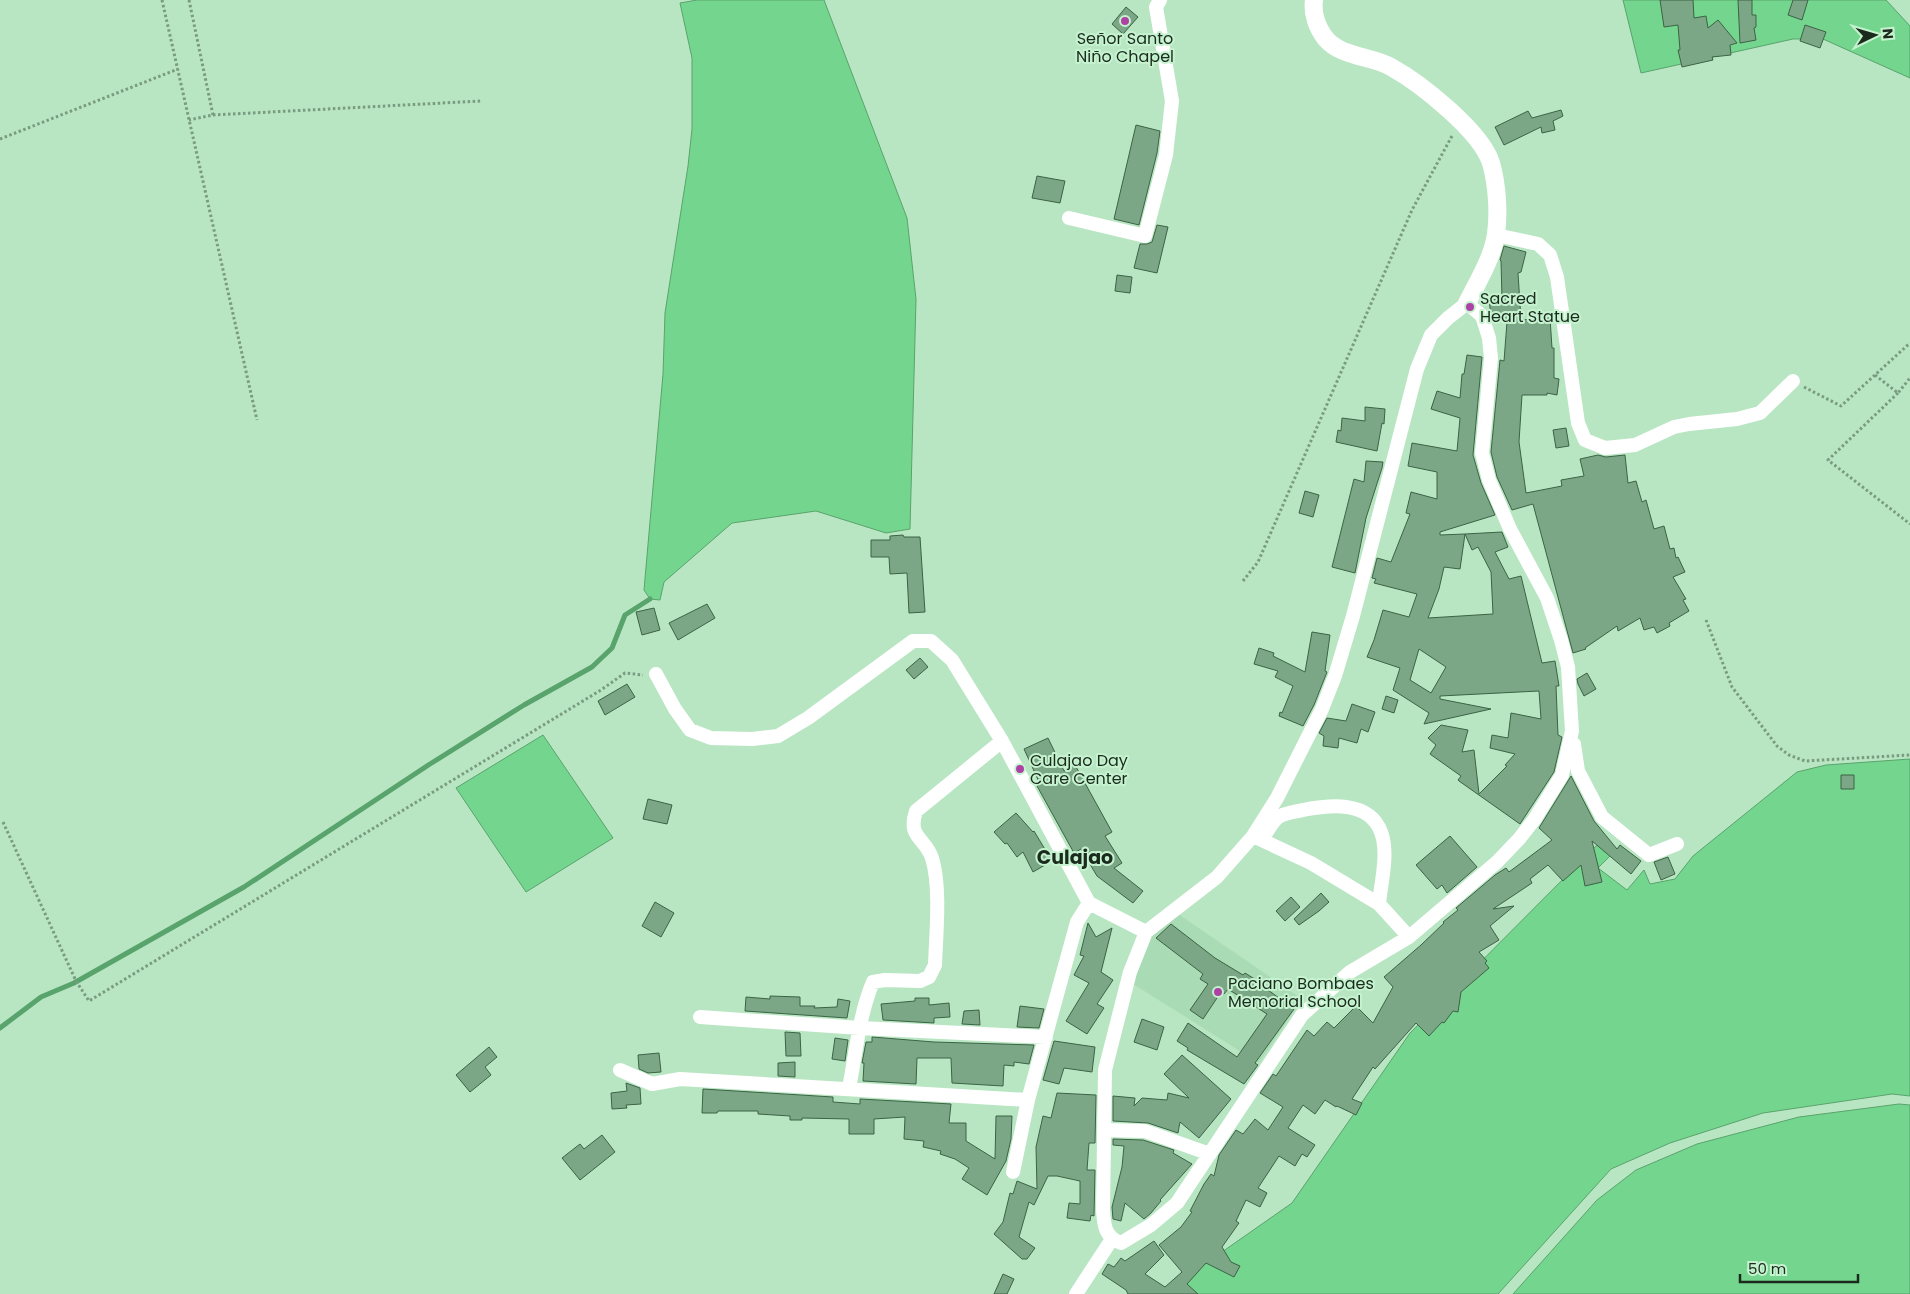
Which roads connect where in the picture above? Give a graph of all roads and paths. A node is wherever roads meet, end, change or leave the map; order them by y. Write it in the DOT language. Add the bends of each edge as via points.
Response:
graph roads {
  1 [pos="162,0"];
  2 [pos="189,0"];
  3 [pos="1160,0"];
  4 [pos="1314,0"];
  5 [pos="178,69"];
  6 [pos="481,101"];
  7 [pos="213,115"];
  8 [pos="189,120"];
  9 [pos="1461,121"];
  10 [pos="0,139"];
  11 [pos="1069,218"];
  12 [pos="1496,235"];
  13 [pos="1467,304"];
  14 [pos="1910,343"];
  15 [pos="1875,375"];
  16 [pos="1793,381"];
  17 [pos="1909,381"];
  18 [pos="1898,393"];
  19 [pos="257,420"];
  20 [pos="1910,524"];
  21 [pos="1243,581"];
  22 [pos="1706,620"];
  23 [pos="656,674"];
  24 [pos="1572,731"];
  25 [pos="1002,741"];
  26 [pos="1910,755"];
  27 [pos="3,822"];
  28 [pos="1257,838"];
  29 [pos="1676,844"];
  30 [pos="1089,902"];
  31 [pos="1379,904"];
  32 [pos="1146,932"];
  33 [pos="1409,937"];
  34 [pos="700,1017"];
  35 [pos="860,1028"];
  36 [pos="1046,1037"];
  37 [pos="620,1070"];
  38 [pos="849,1088"];
  39 [pos="1028,1100"];
  40 [pos="1104,1130"];
  41 [pos="1210,1154"];
  42 [pos="1013,1172"];
  43 [pos="1112,1239"];
  44 [pos="1076,1294"];
  1 -- 5 [label="path"];
  2 -- 7 [label="path"];
  3 -- 11 [label="street" via="1156,7 1172,101 1166,155 1145,236"];
  4 -- 9 [label="street" via="1317,25 1326,40 1342,50 1389,65 1413,80"];
  5 -- 8 [label="path"];
  5 -- 10 [label="path"];
  6 -- 7 [label="path"];
  7 -- 8 [label="path"];
  8 -- 19 [label="path"];
  9 -- 12 [label="street" via="1490,161 1497,194"];
  9 -- 21 [label="path" via="1412,210 1258,562"];
  12 -- 13 [label="street"];
  12 -- 16 [label="street" via="1538,244 1550,255 1557,277 1578,423 1585,440 1605,448 1635,445 1674,427 1760,413"];
  13 -- 24 [label="street" via="1482,316 1489,338 1491,358 1482,453 1489,480 1546,598 1561,640 1568,667"];
  13 -- 28 [label="street" via="1431,336 1417,369 1335,676 1322,710"];
  14 -- 15 [label="path"];
  15 -- 16 [label="path" via="1841,406"];
  15 -- 18 [label="path"];
  17 -- 18 [label="path"];
  18 -- 20 [label="path" via="1828,460"];
  22 -- 26 [label="path" via="1732,687 1777,746 1789,755 1805,761"];
  23 -- 25 [label="street" via="690,730 711,738 778,736 808,718 913,641 931,641 952,660"];
  23 -- 27 [label="path" via="625,673 89,1001 76,981"];
  24 -- 29 [label="street" via="1578,771 1602,817 1649,855"];
  24 -- 33 [label="street" via="1562,774 1519,839 1497,862"];
  25 -- 30 [label="street"];
  25 -- 35 [label="street" via="916,811 913,831 931,857 936,884 935,966 929,977 920,982 873,982"];
  28 -- 31 [label="street" via="1312,863"];
  28 -- 31 [label="street" via="1277,818 1326,806 1349,807 1370,815 1380,831 1384,851"];
  28 -- 32 [label="street" via="1217,877"];
  30 -- 32 [label="street"];
  30 -- 36 [label="street" via="1077,922"];
  31 -- 33 [label="street"];
  32 -- 40 [label="street" via="1130,972 1105,1070"];
  33 -- 41 [label="street" via="1350,972 1302,1015"];
  34 -- 35 [label="street"];
  35 -- 36 [label="street"];
  35 -- 38 [label="street"];
  36 -- 39 [label="street"];
  37 -- 38 [label="street" via="652,1084 680,1079"];
  38 -- 39 [label="street"];
  39 -- 42 [label="street"];
  40 -- 41 [label="street" via="1145,1131"];
  40 -- 43 [label="street" via="1103,1210 1105,1230"];
  41 -- 43 [label="street" via="1177,1203 1134,1237 1121,1243"];
  43 -- 44 [label="street"];
}
